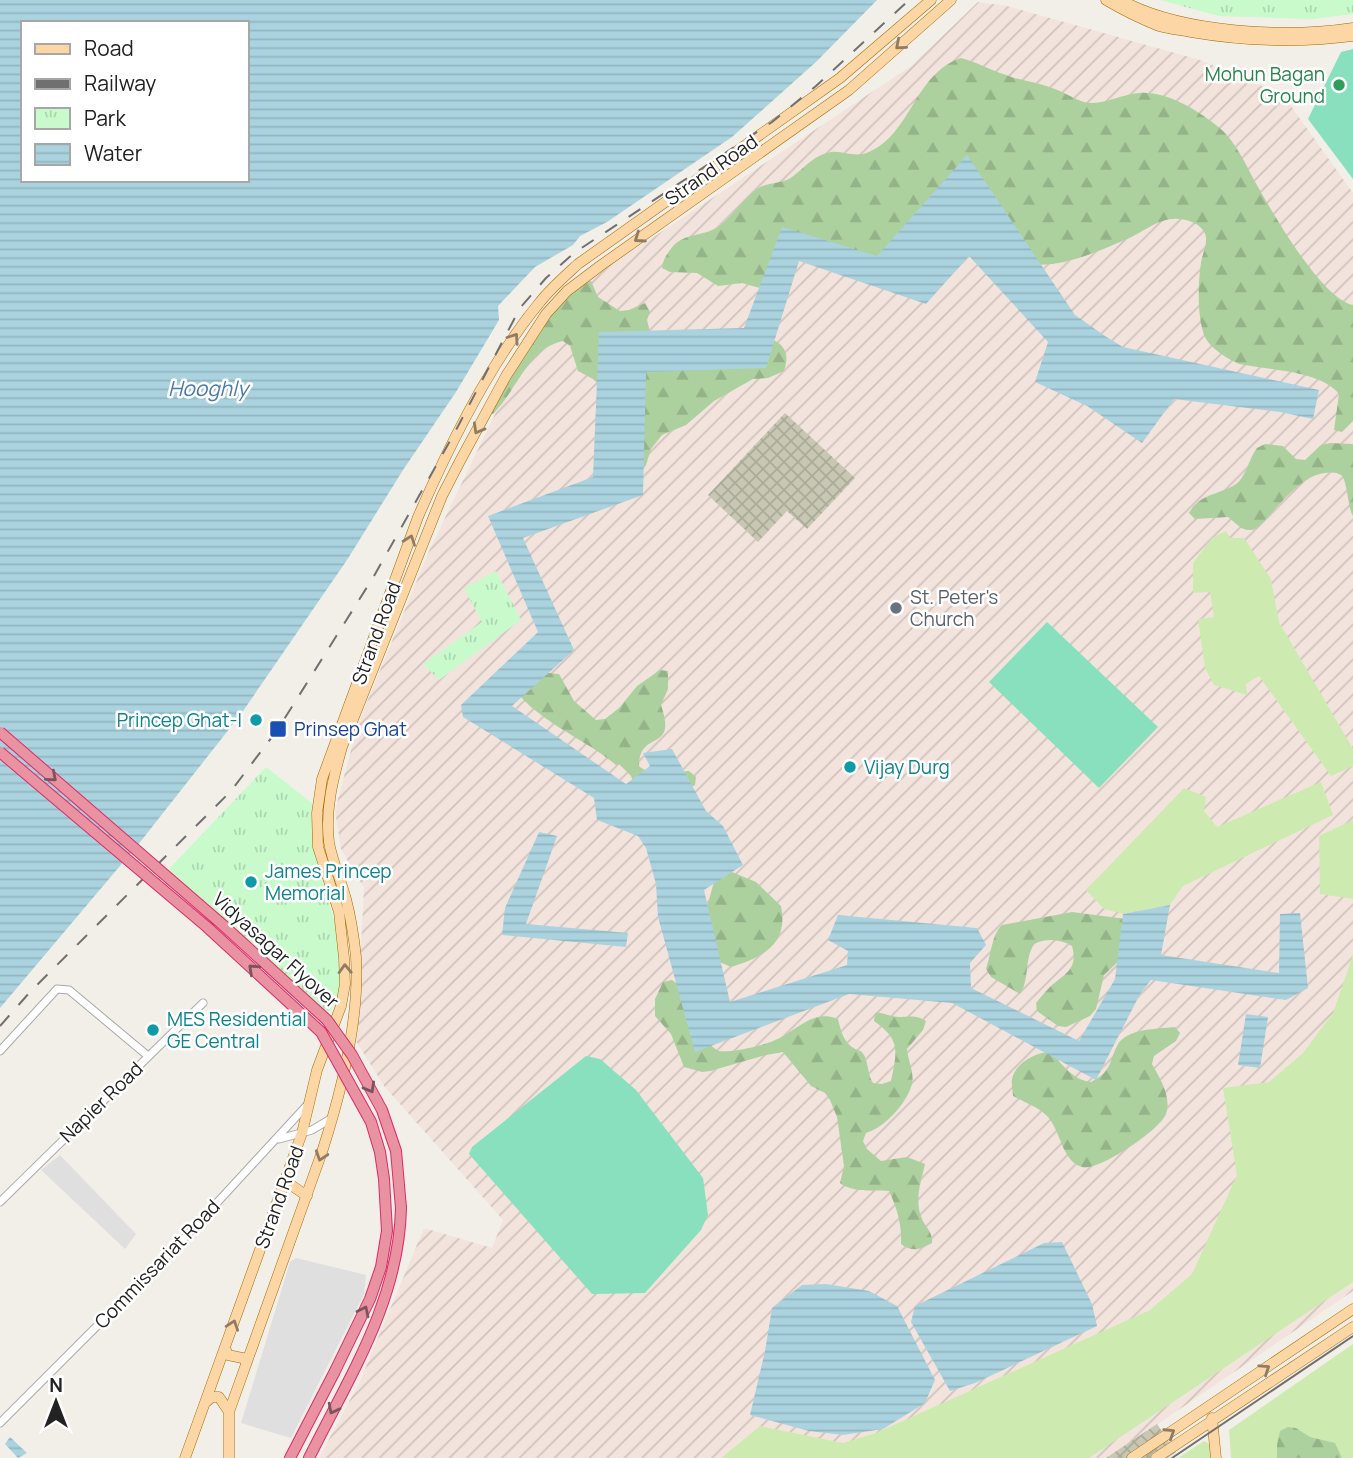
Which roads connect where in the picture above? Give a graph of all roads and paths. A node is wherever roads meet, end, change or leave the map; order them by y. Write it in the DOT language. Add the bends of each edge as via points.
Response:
graph roads {
  1 [pos="931,0"];
  2 [pos="951,0"];
  3 [pos="1106,0"];
  4 [pos="1121,0"];
  5 [pos="1353,28"];
  6 [pos="1353,36"];
  7 [pos="840,78"];
  8 [pos="849,90"];
  9 [pos="493,371"];
  10 [pos="506,376"];
  11 [pos="0,732"];
  12 [pos="0,752"];
  13 [pos="203,1003"];
  14 [pos="0,1051"];
  15 [pos="149,1056"];
  16 [pos="310,1102"];
  17 [pos="333,1117"];
  18 [pos="302,1133"];
  19 [pos="278,1139"];
  20 [pos="285,1181"];
  21 [pos="307,1196"];
  22 [pos="0,1202"];
  23 [pos="1353,1309"];
  24 [pos="1353,1327"];
  25 [pos="225,1348"];
  26 [pos="247,1359"];
  27 [pos="206,1402"];
  28 [pos="1208,1408"];
  29 [pos="229,1412"];
  30 [pos="1213,1422"];
  31 [pos="0,1423"];
  32 [pos="185,1458"];
  33 [pos="229,1458"];
  34 [pos="290,1458"];
  35 [pos="309,1458"];
  36 [pos="1132,1458"];
  37 [pos="1156,1458"];
  38 [pos="1216,1458"];
  1 -- 7 [label="main road, Strand Road"];
  2 -- 8 [label="main road, Strand Road, one-way"];
  3 -- 6 [label="main road" via="1162,27 1210,35 1278,39"];
  4 -- 5 [label="main road" via="1174,20 1212,27 1277,32"];
  7 -- 8 [label="main road"];
  9 -- 7 [label="main road, Strand Road, one-way" via="541,300 578,264"];
  8 -- 10 [label="main road, Strand Road, one-way" via="567,291 546,314"];
  9 -- 10 [label="main road"];
  16 -- 9 [label="main road, Strand Road, one-way" via="345,984 339,912 318,847 322,779 418,517"];
  10 -- 17 [label="main road, Strand Road, one-way" via="442,496 342,747 331,788 329,845 349,912 357,979 351,1034"];
  11 -- 35 [label="highway, Vidyasagar Flyover, one-way, bridge" via="327,1020 382,1110 396,1151 401,1208 398,1255 376,1324"];
  34 -- 12 [label="highway, Vidyasagar Flyover, one-way, bridge" via="370,1299 380,1267 387,1204 372,1122 321,1032 207,927"];
  13 -- 15 [label="street, Napier Road"];
  14 -- 15 [label="street" via="57,989 69,990"];
  15 -- 22 [label="street, Napier Road"];
  16 -- 18 [label="main road, Strand Road"];
  16 -- 19 [label="street, Commissariat Road"];
  17 -- 18 [label="street"];
  17 -- 21 [label="main road, Strand Road, one-way"];
  18 -- 19 [label="street"];
  18 -- 20 [label="main road, Strand Road"];
  19 -- 31 [label="street, Commissariat Road"];
  20 -- 21 [label="main road"];
  25 -- 20 [label="main road, Strand Road, one-way"];
  21 -- 26 [label="main road, Strand Road"];
  28 -- 23 [label="main road, one-way"];
  24 -- 30 [label="main road"];
  25 -- 26 [label="main road" via="228,1355"];
  25 -- 27 [label="main road, Strand Road"];
  26 -- 29 [label="main road, Strand Road"];
  27 -- 29 [label="main road" via="219,1397"];
  27 -- 32 [label="main road, Strand Road"];
  28 -- 30 [label="main road"];
  36 -- 28 [label="main road, one-way"];
  29 -- 33 [label="main road, Strand Road"];
  30 -- 37 [label="main road"];
  30 -- 38 [label="main road"];
}
